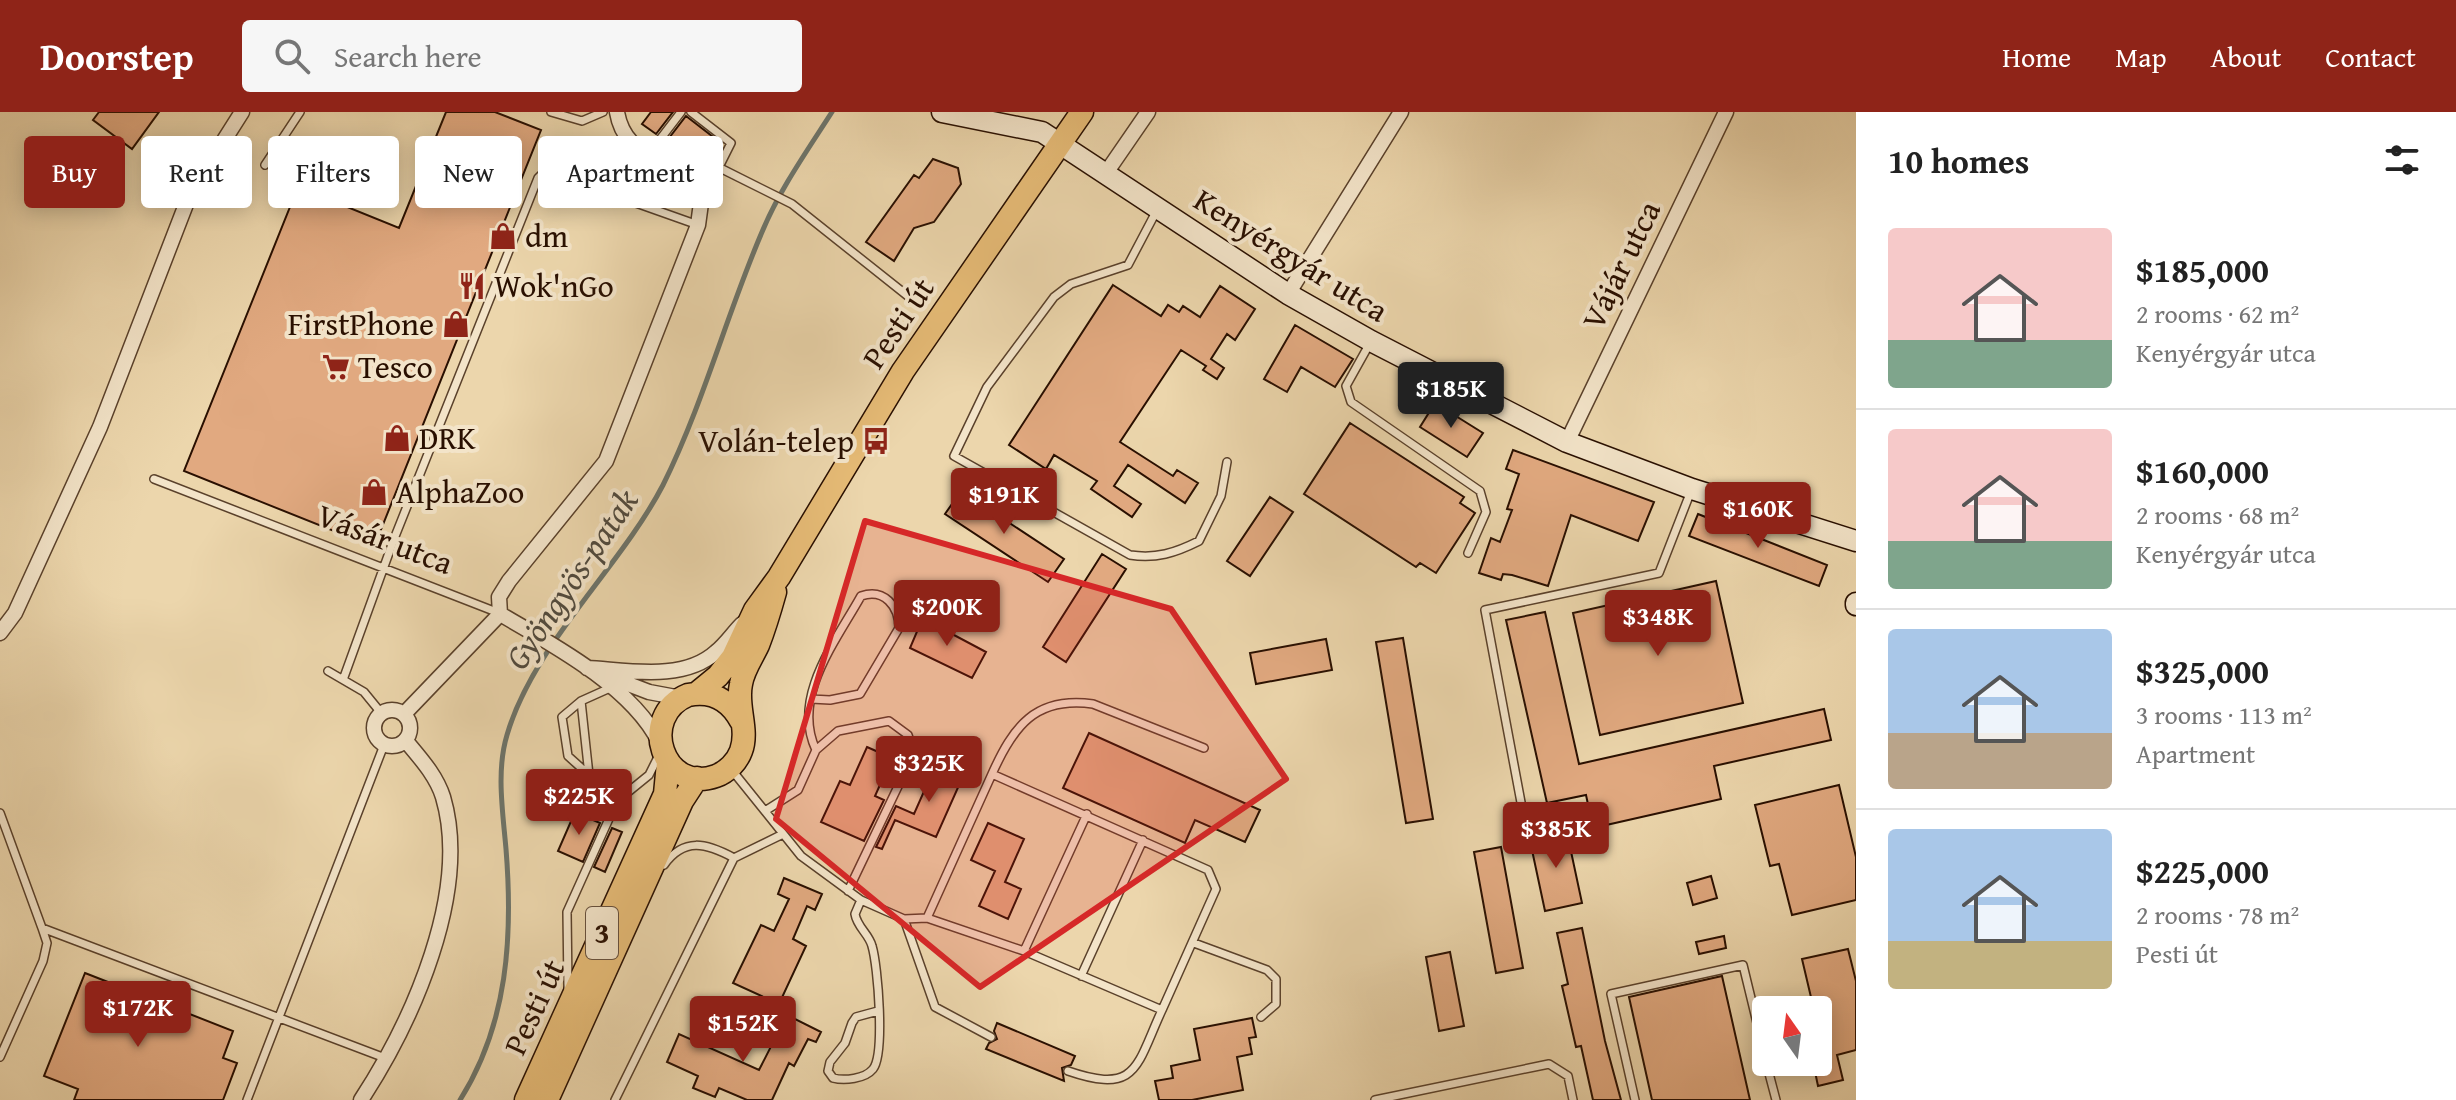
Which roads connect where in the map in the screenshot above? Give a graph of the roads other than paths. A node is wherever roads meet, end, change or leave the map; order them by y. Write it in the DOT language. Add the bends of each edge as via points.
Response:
graph roads {
  1 [pos="242,112"];
  2 [pos="300,112"];
  3 [pos="551,112"];
  4 [pos="603,112"];
  5 [pos="617,112"];
  6 [pos="681,112"];
  7 [pos="691,112"];
  8 [pos="1082,112"];
  9 [pos="1148,112"];
  10 [pos="1401,112"];
  11 [pos="1726,112"];
  12 [pos="951,113"];
  13 [pos="628,136"];
  14 [pos="663,136"];
  15 [pos="722,136"];
  16 [pos="723,137"];
  17 [pos="1061,144"];
  18 [pos="723,161"];
  19 [pos="265,165"];
  20 [pos="723,170"];
  21 [pos="1106,173"];
  22 [pos="700,208"];
  23 [pos="1158,208"];
  24 [pos="698,225"];
  25 [pos="1288,294"];
  26 [pos="909,297"];
  27 [pos="1371,341"];
  28 [pos="1567,442"];
  29 [pos="1227,462"];
  30 [pos="154,479"];
  31 [pos="1692,489"];
  32 [pos="1856,541"];
  33 [pos="1468,553"];
  34 [pos="383,569"];
  35 [pos="779,577"];
  36 [pos="755,610"];
  37 [pos="500,614"];
  38 [pos="0,633"];
  39 [pos="582,665"];
  40 [pos="328,671"];
  41 [pos="344,677"];
  42 [pos="610,688"];
  43 [pos="688,696"];
  44 [pos="811,699"];
  45 [pos="581,701"];
  46 [pos="382,714"];
  47 [pos="404,714"];
  48 [pos="741,721"];
  49 [pos="406,741"];
  50 [pos="384,745"];
  51 [pos="1204,748"];
  52 [pos="816,750"];
  53 [pos="663,752"];
  54 [pos="730,768"];
  55 [pos="992,774"];
  56 [pos="589,775"];
  57 [pos="697,778"];
  58 [pos="617,801"];
  59 [pos="765,811"];
  60 [pos="0,813"];
  61 [pos="1523,813"];
  62 [pos="1087,814"];
  63 [pos="781,835"];
  64 [pos="1143,840"];
  65 [pos="734,858"];
  66 [pos="848,891"];
  67 [pos="861,900"];
  68 [pos="632,910"];
  69 [pos="927,918"];
  70 [pos="904,919"];
  71 [pos="42,928"];
  72 [pos="1194,943"];
  73 [pos="1024,951"];
  74 [pos="1081,976"];
  75 [pos="1752,1003"];
  76 [pos="1162,1010"];
  77 [pos="878,1011"];
  78 [pos="280,1015"];
  79 [pos="566,1015"];
  80 [pos="1261,1017"];
  81 [pos="991,1037"];
  82 [pos="0,1057"];
  83 [pos="388,1059"];
  84 [pos="1068,1071"];
  85 [pos="1770,1076"];
  86 [pos="247,1100"];
  87 [pos="361,1100"];
  88 [pos="526,1100"];
  89 [pos="547,1100"];
  90 [pos="615,1100"];
  91 [pos="1375,1100"];
  92 [pos="1573,1100"];
  93 [pos="1635,1100"];
  94 [pos="1776,1100"];
  1 -- 38 [label="street" via="190,194 100,427 15,613"];
  2 -- 19 [label="lane"];
  3 -- 4 [label="lane" via="582,121"];
  5 -- 13 [label="street"];
  6 -- 14 [label="lane"];
  7 -- 15 [label="lane"];
  8 -- 17 [label="main road, Pesti út / 3"];
  9 -- 21 [label="street"];
  10 -- 25 [label="street"];
  11 -- 28 [label="street, Vájár utca"];
  12 -- 17 [label="street, Kenyérgyár utca" via="1042,132"];
  16 -- 18 [label="lane" via="731,143"];
  17 -- 21 [label="street, Kenyérgyár utca"];
  17 -- 35 [label="main road, Pesti út / 3" via="903,371"];
  20 -- 26 [label="lane" via="792,204"];
  21 -- 23 [label="street, Kenyérgyár utca"];
  22 -- 24 [label="street"];
  23 -- 25 [label="street, Kenyérgyár utca"];
  23 -- 29 [label="lane" via="1128,265 1071,284 1054,297 987,387 954,456 1130,555 1148,558 1199,541 1221,496"];
  24 -- 34 [label="lane" via="554,174 538,178"];
  24 -- 37 [label="street" via="606,461 509,581 499,597"];
  25 -- 27 [label="street, Kenyérgyár utca"];
  27 -- 28 [label="street, Kenyérgyár utca"];
  27 -- 33 [label="lane" via="1346,386 1351,402 1480,491 1486,512"];
  28 -- 31 [label="street, Kenyérgyár utca"];
  30 -- 34 [label="lane, Vásár utca"];
  31 -- 32 [label="street, Kenyérgyár utca"];
  31 -- 61 [label="lane" via="1659,573 1485,610"];
  34 -- 37 [label="lane, Vásár utca"];
  34 -- 41 [label="lane"];
  35 -- 36 [label="main road, Pesti út / 3"];
  35 -- 48 [label="main road, Pesti út / 3" via="766,625 742,677"];
  36 -- 39 [label="street, Vásár utca" via="714,654 691,665 665,672"];
  36 -- 43 [label="main road, Pesti út / 3" via="733,657 718,676"];
  37 -- 39 [label="street, Vásár utca"];
  37 -- 47 [label="street"];
  39 -- 42 [label="street, Vásár utca"];
  39 -- 43 [label="street, Vásár utca" via="649,692"];
  40 -- 41 [label="lane"];
  41 -- 46 [label="lane"];
  42 -- 45 [label="lane"];
  42 -- 53 [label="street, Vásár utca" via="642,713"];
  43 -- 48 [label="main road" via="711,694 725,701"];
  43 -- 53 [label="main road, Pesti út / 3" via="665,714"];
  44 -- 44 [label="lane" via="818,673 861,596 885,597 896,609 899,628 860,694"];
  44 -- 52 [label="lane" via="806,716"];
  45 -- 56 [label="lane"];
  45 -- 56 [label="lane" via="562,717 568,756"];
  46 -- 47 [label="street"];
  46 -- 50 [label="street" via="374,730"];
  47 -- 49 [label="street" via="410,727"];
  48 -- 54 [label="main road, Pesti út / 3" via="743,746"];
  49 -- 50 [label="street"];
  49 -- 83 [label="street" via="432,773 443,797 448,870 444,914"];
  50 -- 78 [label="lane"];
  51 -- 55 [label="lane" via="1093,704 1075,702 1038,711 1023,721 1010,735"];
  52 -- 59 [label="lane" via="798,790"];
  52 -- 66 [label="lane" via="838,731 889,721 908,735 914,753"];
  53 -- 57 [label="main road" via="681,773"];
  53 -- 58 [label="lane" via="649,775"];
  53 -- 79 [label="main road, Pesti út / 3" via="665,794"];
  54 -- 57 [label="main road"];
  54 -- 59 [label="lane"];
  55 -- 62 [label="lane"];
  55 -- 69 [label="lane"];
  56 -- 58 [label="lane"];
  57 -- 68 [label="main road, Pesti út / 3"];
  58 -- 79 [label="lane" via="567,912"];
  59 -- 63 [label="lane"];
  60 -- 71 [label="lane"];
  62 -- 64 [label="lane"];
  62 -- 73 [label="lane"];
  63 -- 65 [label="lane"];
  63 -- 66 [label="lane"];
  64 -- 72 [label="lane" via="1208,870 1214,878 1216,889"];
  64 -- 74 [label="lane"];
  65 -- 68 [label="lane" via="710,845 691,844 673,852"];
  65 -- 90 [label="lane"];
  66 -- 67 [label="lane"];
  67 -- 70 [label="lane"];
  67 -- 77 [label="lane" via="855,914 874,952"];
  68 -- 89 [label="main road, Pesti út / 3"];
  69 -- 70 [label="lane"];
  69 -- 73 [label="lane"];
  70 -- 81 [label="lane" via="935,1007"];
  71 -- 78 [label="lane"];
  71 -- 82 [label="lane" via="47,943 43,961"];
  72 -- 76 [label="lane"];
  72 -- 80 [label="lane" via="1267,970 1276,979 1276,1004"];
  73 -- 74 [label="lane"];
  74 -- 76 [label="lane"];
  75 -- 93 [label="lane" via="1743,965 1611,994"];
  76 -- 84 [label="lane" via="1134,1069 1125,1077 1099,1081"];
  77 -- 77 [label="lane" via="856,1017 830,1062 833,1078 853,1078 873,1069 878,1059"];
  78 -- 83 [label="lane"];
  78 -- 86 [label="lane"];
  79 -- 88 [label="main road, Pesti út / 3"];
  83 -- 87 [label="street"];
  85 -- 94 [label="lane"];
  91 -- 92 [label="lane" via="1549,1064 1568,1076"];
}
